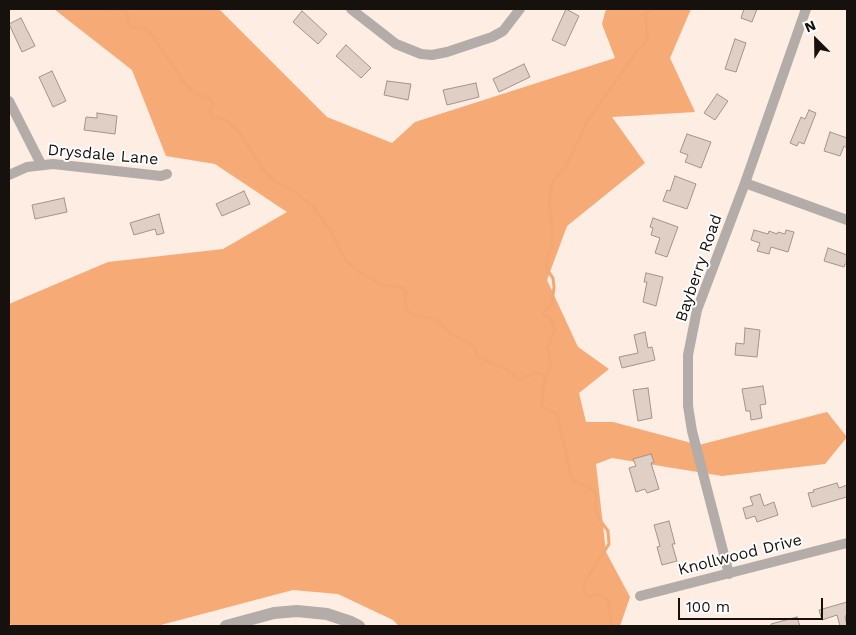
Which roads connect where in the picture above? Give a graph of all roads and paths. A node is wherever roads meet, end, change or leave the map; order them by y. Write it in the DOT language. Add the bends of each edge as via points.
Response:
graph roads {
  1 [pos="351,9"];
  2 [pos="520,9"];
  3 [pos="806,9"];
  4 [pos="9,101"];
  5 [pos="41,164"];
  6 [pos="167,174"];
  7 [pos="9,175"];
  8 [pos="745,183"];
  9 [pos="847,220"];
  10 [pos="847,543"];
  11 [pos="729,574"];
  12 [pos="640,596"];
  13 [pos="226,626"];
  14 [pos="359,626"];
  1 -- 2 [label="street" via="396,44 432,55 492,38 503,31"];
  3 -- 8 [label="street, Bayberry Road"];
  4 -- 5 [label="street"];
  5 -- 6 [label="street, Drysdale Lane"];
  5 -- 7 [label="street, Drysdale Lane"];
  8 -- 9 [label="street"];
  8 -- 11 [label="street, Bayberry Road" via="697,310 688,355 688,406 692,431"];
  10 -- 11 [label="street, Knollwood Drive"];
  11 -- 12 [label="street, Knollwood Drive"];
  13 -- 14 [label="street" via="274,613 297,611 327,614"];
}
